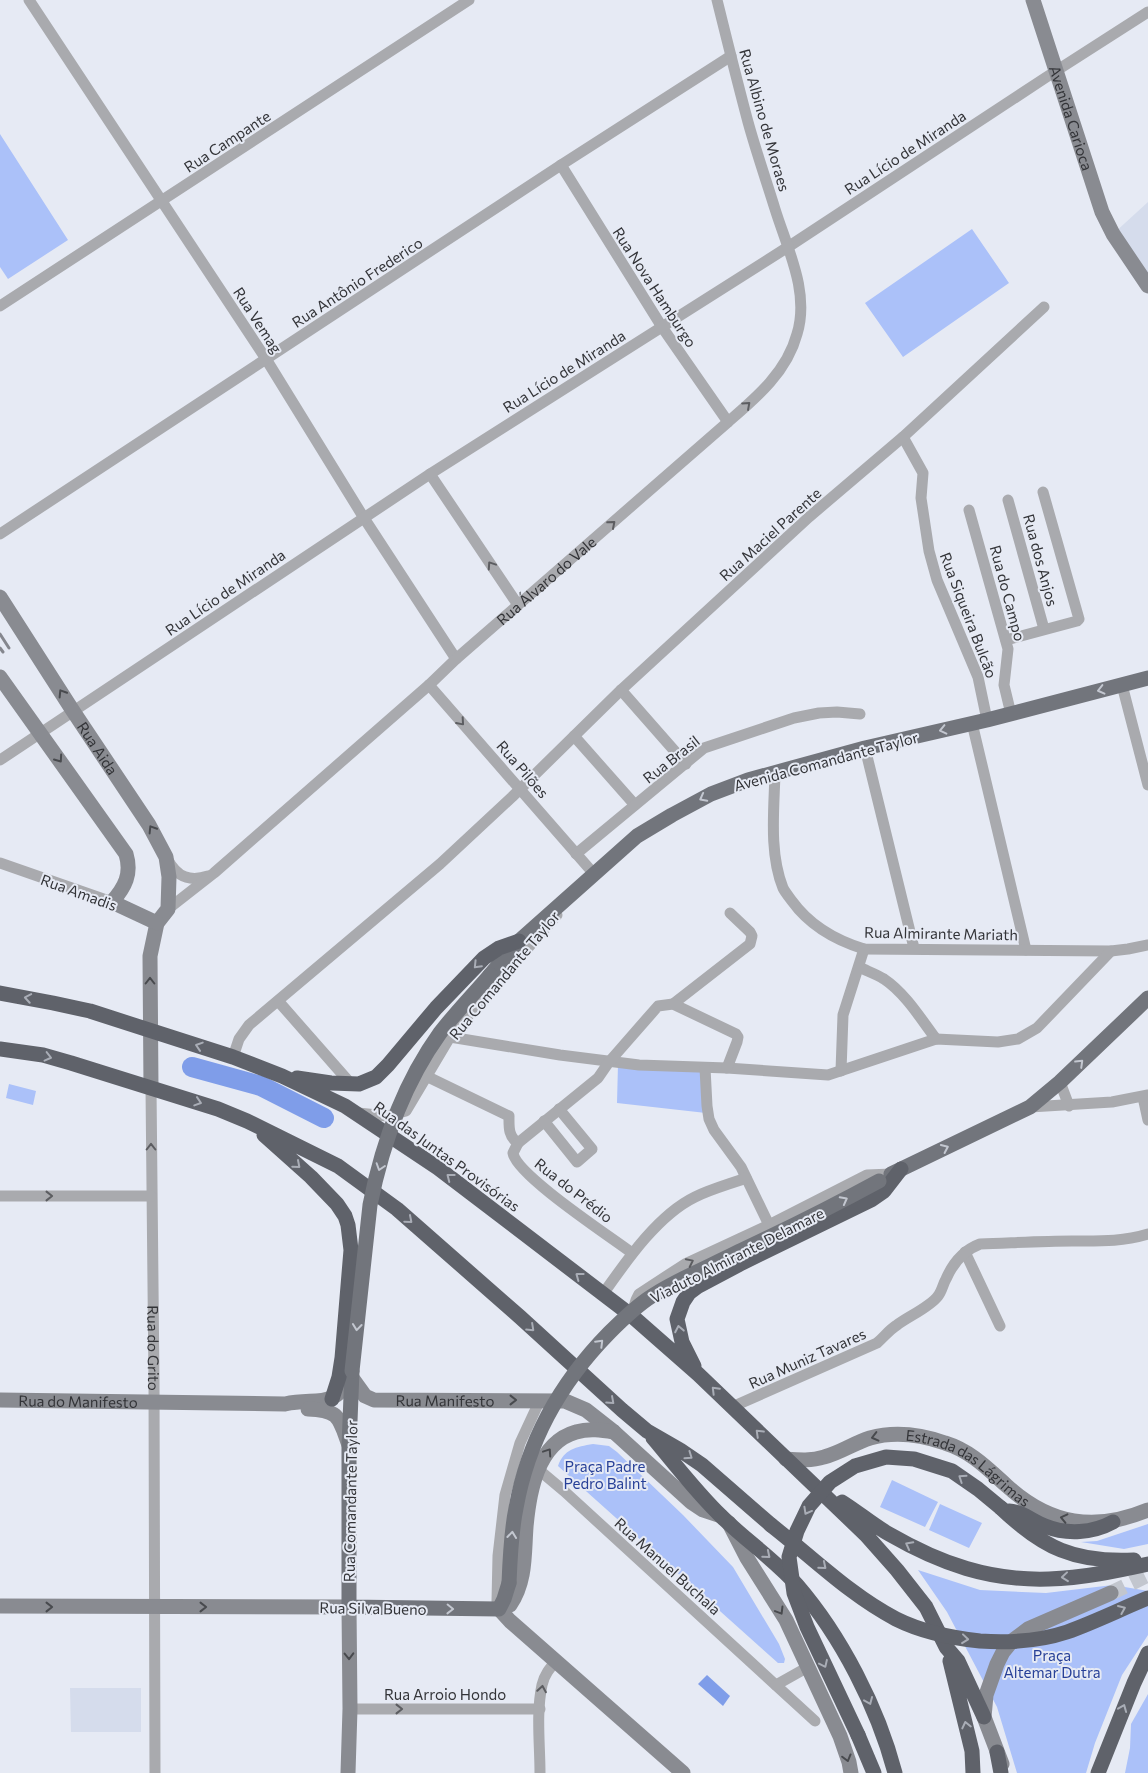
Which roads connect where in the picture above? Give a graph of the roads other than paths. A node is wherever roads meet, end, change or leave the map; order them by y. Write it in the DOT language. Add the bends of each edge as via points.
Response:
graph roads {
  1 [pos="29,0"];
  2 [pos="469,0"];
  3 [pos="717,0"];
  4 [pos="1033,0"];
  5 [pos="1148,12"];
  6 [pos="731,56"];
  7 [pos="1056,70"];
  8 [pos="561,165"];
  9 [pos="162,201"];
  10 [pos="788,246"];
  11 [pos="1148,286"];
  12 [pos="0,306"];
  13 [pos="1044,307"];
  14 [pos="662,327"];
  15 [pos="266,359"];
  16 [pos="728,422"];
  17 [pos="903,437"];
  18 [pos="430,474"];
  19 [pos="1043,492"];
  20 [pos="1008,500"];
  21 [pos="969,510"];
  22 [pos="364,518"];
  23 [pos="0,534"];
  24 [pos="0,597"];
  25 [pos="518,605"];
  26 [pos="1044,629"];
  27 [pos="1006,640"];
  28 [pos="456,659"];
  29 [pos="0,677"];
  30 [pos="1148,678"];
  31 [pos="429,685"];
  32 [pos="1122,685"];
  33 [pos="621,690"];
  34 [pos="73,711"];
  35 [pos="860,714"];
  36 [pos="1010,714"];
  37 [pos="987,720"];
  38 [pos="972,723"];
  39 [pos="40,733"];
  40 [pos="574,736"];
  41 [pos="865,748"];
  42 [pos="0,760"];
  43 [pos="686,764"];
  44 [pos="775,773"];
  45 [pos="1148,785"];
  46 [pos="520,789"];
  47 [pos="636,806"];
  48 [pos="576,854"];
  49 [pos="166,857"];
  50 [pos="0,863"];
  51 [pos="214,874"];
  52 [pos="594,874"];
  53 [pos="565,899"];
  54 [pos="112,902"];
  55 [pos="168,909"];
  56 [pos="730,913"];
  57 [pos="157,923"];
  58 [pos="519,941"];
  59 [pos="1148,945"];
  60 [pos="914,948"];
  61 [pos="864,949"];
  62 [pos="1026,950"];
  63 [pos="1111,951"];
  64 [pos="859,967"];
  65 [pos="490,975"];
  66 [pos="0,994"];
  67 [pos="1148,998"];
  68 [pos="279,1002"];
  69 [pos="670,1005"];
  70 [pos="150,1030"];
  71 [pos="450,1037"];
  72 [pos="936,1039"];
  73 [pos="0,1048"];
  74 [pos="233,1056"];
  75 [pos="609,1062"];
  76 [pos="705,1068"];
  77 [pos="727,1068"];
  78 [pos="841,1072"];
  79 [pos="282,1076"];
  80 [pos="426,1076"];
  81 [pos="151,1081"];
  82 [pos="1060,1082"];
  83 [pos="351,1084"];
  84 [pos="1145,1096"];
  85 [pos="1069,1106"];
  86 [pos="1030,1107"];
  87 [pos="559,1109"];
  88 [pos="357,1113"];
  89 [pos="1148,1120"];
  90 [pos="247,1121"];
  91 [pos="544,1121"];
  92 [pos="518,1143"];
  93 [pos="891,1175"];
  94 [pos="746,1178"];
  95 [pos="0,1196"];
  96 [pos="151,1196"];
  97 [pos="769,1226"];
  98 [pos="1148,1234"];
  99 [pos="965,1252"];
  100 [pos="632,1253"];
  101 [pos="603,1294"];
  102 [pos="632,1316"];
  103 [pos="1000,1326"];
  104 [pos="698,1374"];
  105 [pos="352,1375"];
  106 [pos="332,1399"];
  107 [pos="0,1400"];
  108 [pos="540,1400"];
  109 [pos="154,1402"];
  110 [pos="285,1404"];
  111 [pos="732,1407"];
  112 [pos="647,1431"];
  113 [pos="614,1432"];
  114 [pos="350,1446"];
  115 [pos="786,1459"];
  116 [pos="538,1470"];
  117 [pos="803,1474"];
  118 [pos="1003,1509"];
  119 [pos="1148,1510"];
  120 [pos="725,1519"];
  121 [pos="1113,1522"];
  122 [pos="1148,1560"];
  123 [pos="1148,1564"];
  124 [pos="1111,1593"];
  125 [pos="1148,1598"];
  126 [pos="0,1606"];
  127 [pos="154,1608"];
  128 [pos="349,1608"];
  129 [pos="499,1609"];
  130 [pos="946,1647"];
  131 [pos="1148,1652"];
  132 [pos="556,1661"];
  133 [pos="808,1667"];
  134 [pos="1148,1671"];
  135 [pos="1134,1683"];
  136 [pos="776,1685"];
  137 [pos="350,1709"];
  138 [pos="540,1709"];
  139 [pos="984,1717"];
  140 [pos="815,1721"];
  141 [pos="1113,1734"];
  142 [pos="860,1740"];
  143 [pos="997,1752"];
  144 [pos="155,1773"];
  145 [pos="348,1773"];
  146 [pos="540,1773"];
  147 [pos="683,1773"];
  148 [pos="851,1773"];
  149 [pos="866,1773"];
  150 [pos="874,1773"];
  151 [pos="895,1773"];
  152 [pos="974,1773"];
  153 [pos="1001,1773"];
  154 [pos="1006,1773"];
  155 [pos="1098,1773"];
  156 [pos="1107,1773"];
  1 -- 9 [label="street, Rua Vemag"];
  2 -- 9 [label="street, Rua Campante"];
  3 -- 6 [label="street, Rua Albino de Moraes"];
  4 -- 7 [label="main road, Avenida Carioca"];
  5 -- 7 [label="street, Rua Lício de Miranda"];
  6 -- 8 [label="street, Rua Antônio Frederico"];
  6 -- 10 [label="street, Rua Albino de Moraes" via="753,139"];
  7 -- 10 [label="street, Rua Lício de Miranda"];
  7 -- 11 [label="main road, Avenida Carioca" via="1102,212"];
  8 -- 14 [label="street, Rua Nova Hamburgo"];
  8 -- 15 [label="street, Rua Antônio Frederico"];
  9 -- 12 [label="street, Rua Campante"];
  9 -- 15 [label="street, Rua Vemag"];
  10 -- 14 [label="street, Rua Lício de Miranda"];
  16 -- 10 [label="street, Rua Álvaro do Vale, one-way" via="762,392 784,364 798,334 799,289"];
  13 -- 17 [label="street, Rua Maciel Parente"];
  14 -- 16 [label="street, Rua Nova Hamburgo"];
  14 -- 18 [label="street, Rua Lício de Miranda"];
  15 -- 22 [label="street, Rua Vemag"];
  15 -- 23 [label="street, Rua Antônio Frederico"];
  25 -- 16 [label="street, Rua Álvaro do Vale, one-way"];
  17 -- 33 [label="street, Rua Maciel Parente" via="809,517"];
  17 -- 37 [label="street, Rua Siqueira Bulcão" via="923,473 922,498 929,551 937,580 978,677"];
  18 -- 22 [label="street, Rua Lício de Miranda"];
  25 -- 18 [label="street, one-way"];
  19 -- 26 [label="street" via="1078,620"];
  20 -- 26 [label="street, Rua dos Anjos"];
  21 -- 27 [label="street, Rua do Campo"];
  22 -- 28 [label="street, Rua Vemag"];
  22 -- 34 [label="street, Rua Lício de Miranda"];
  34 -- 24 [label="main road, Rua Aida, one-way"];
  25 -- 28 [label="street, Rua Álvaro do Vale"];
  26 -- 27 [label="street"];
  27 -- 36 [label="street, Rua do Campo" via="1008,654 1004,685"];
  28 -- 31 [label="street, Rua Álvaro do Vale"];
  29 -- 39 [label="main road"];
  30 -- 32 [label="main road, Avenida Comandante Taylor"];
  31 -- 46 [label="street, Rua Pilões, one-way"];
  31 -- 51 [label="street, Rua Álvaro do Vale"];
  32 -- 36 [label="main road, Avenida Comandante Taylor, one-way"];
  32 -- 45 [label="street"];
  33 -- 40 [label="street, Rua Maciel Parente"];
  33 -- 43 [label="street"];
  34 -- 39 [label="street, Rua Lício de Miranda"];
  49 -- 34 [label="main road, Rua Aida, one-way" via="149,825"];
  35 -- 43 [label="street, Rua Brasil" via="819,713 794,718 704,748"];
  36 -- 37 [label="main road, Avenida Comandante Taylor"];
  37 -- 38 [label="main road, Avenida Comandante Taylor"];
  38 -- 41 [label="main road, Avenida Comandante Taylor, one-way"];
  38 -- 62 [label="street"];
  39 -- 42 [label="street, Rua Lício de Miranda"];
  39 -- 54 [label="main road, one-way" via="126,854 127,877"];
  40 -- 46 [label="street, Rua Maciel Parente"];
  40 -- 47 [label="street"];
  41 -- 44 [label="main road, Avenida Comandante Taylor"];
  41 -- 60 [label="street"];
  43 -- 47 [label="street, Rua Brasil"];
  44 -- 52 [label="main road, Avenida Comandante Taylor, one-way" via="711,794 672,815 637,836"];
  44 -- 61 [label="street, Rua Almirante Mariath" via="776,861 784,889 800,912 823,932"];
  46 -- 48 [label="street, Rua Pilões"];
  46 -- 68 [label="street, Rua Maciel Parente" via="440,864"];
  47 -- 48 [label="street, Rua Brasil"];
  48 -- 52 [label="street, Rua Pilões"];
  49 -- 51 [label="street, Rua Álvaro do Vale" via="175,871 186,878 193,880"];
  49 -- 55 [label="main road, Rua Aida"];
  50 -- 54 [label="street, Rua Amadis"];
  51 -- 55 [label="street, Rua Álvaro do Vale"];
  52 -- 53 [label="main road, Avenida Comandante Taylor"];
  53 -- 58 [label="main road, Avenida Comandante Taylor"];
  53 -- 71 [label="street, Rua Comandante Taylor" via="557,915"];
  54 -- 57 [label="main road, Rua Amadis"];
  55 -- 57 [label="main road, Rua Álvaro do Vale"];
  56 -- 69 [label="street" via="750,932 750,944"];
  70 -- 57 [label="main road, Rua do Grito, one-way" via="150,956"];
  58 -- 65 [label="main road, Avenida Comandante Taylor"];
  58 -- 83 [label="highway, one-way" via="484,958 376,1077"];
  59 -- 63 [label="street, Rua Almirante Mariath"];
  60 -- 61 [label="street, Rua Almirante Mariath"];
  60 -- 62 [label="street, Rua Almirante Mariath"];
  61 -- 64 [label="street"];
  62 -- 63 [label="street, Rua Almirante Mariath"];
  63 -- 72 [label="street" via="1028,1034 998,1042"];
  64 -- 72 [label="street" via="885,980 898,992"];
  64 -- 78 [label="street" via="843,1014"];
  65 -- 105 [label="main road, Rua Comandante Taylor, one-way, bridge" via="440,1033 397,1114 370,1205"];
  70 -- 66 [label="highway, Rua das Juntas Provisórias, one-way" via="53,1002"];
  82 -- 67 [label="main road, Viaduto Almirante Delamare, one-way"];
  68 -- 74 [label="street, Rua Maciel Parente" via="243,1031"];
  68 -- 83 [label="street"];
  69 -- 75 [label="street" via="658,1006"];
  69 -- 77 [label="street" via="736,1034 737,1042"];
  74 -- 70 [label="highway, Rua das Juntas Provisórias, one-way"];
  70 -- 81 [label="main road, Rua do Grito"];
  71 -- 75 [label="street"];
  71 -- 80 [label="street, Rua Comandante Taylor"];
  72 -- 78 [label="street"];
  73 -- 81 [label="highway, one-way"];
  74 -- 79 [label="highway, Rua das Juntas Provisórias"];
  75 -- 76 [label="street"];
  75 -- 87 [label="street" via="598,1078"];
  76 -- 77 [label="street"];
  76 -- 94 [label="street" via="709,1119"];
  77 -- 78 [label="street" via="828,1075"];
  79 -- 83 [label="highway"];
  79 -- 88 [label="highway, Rua das Juntas Provisórias"];
  80 -- 88 [label="street, Rua Comandante Taylor" via="406,1111 386,1116"];
  80 -- 92 [label="street" via="509,1116 510,1133"];
  81 -- 90 [label="highway, one-way"];
  96 -- 81 [label="street, Rua do Grito, one-way"];
  82 -- 85 [label="street"];
  82 -- 86 [label="main road, Viaduto Almirante Delamare"];
  84 -- 85 [label="street"];
  84 -- 89 [label="street"];
  85 -- 86 [label="street"];
  93 -- 86 [label="main road, Viaduto Almirante Delamare, one-way"];
  87 -- 91 [label="street"];
  87 -- 91 [label="street" via="592,1149 577,1162"];
  101 -- 88 [label="highway, Rua das Juntas Provisórias, one-way" via="438,1168"];
  90 -- 106 [label="highway, one-way" via="312,1177 337,1204 348,1225 350,1250 342,1358"];
  90 -- 112 [label="highway, one-way" via="338,1166 397,1209"];
  91 -- 92 [label="street"];
  92 -- 100 [label="street, Rua do Prédio" via="513,1153 521,1168"];
  93 -- 97 [label="street" via="867,1175"];
  104 -- 93 [label="highway, one-way" via="678,1329 679,1310 689,1293 742,1263 871,1200 884,1191"];
  129 -- 93 [label="main road, Viaduto Almirante Delamare, one-way, bridge" via="509,1583 516,1508 534,1444 560,1393 587,1356 624,1318 652,1296"];
  94 -- 97 [label="street"];
  94 -- 100 [label="street" via="695,1197 660,1223"];
  95 -- 96 [label="street, one-way"];
  96 -- 109 [label="street, Rua do Grito"];
  102 -- 97 [label="street, one-way" via="636,1300 645,1290 685,1264"];
  98 -- 99 [label="street" via="1103,1242 980,1244"];
  99 -- 103 [label="street"];
  99 -- 111 [label="street, Rua Muniz Tavares" via="947,1276 939,1296 896,1325 877,1343"];
  100 -- 101 [label="street"];
  101 -- 102 [label="highway, Rua das Juntas Provisórias"];
  102 -- 104 [label="highway, Rua das Juntas Provisórias"];
  111 -- 104 [label="highway, Rua das Juntas Provisórias, one-way"];
  105 -- 106 [label="main road" via="345,1388"];
  105 -- 108 [label="main road, Rua Manifesto, one-way" via="365,1396 374,1400"];
  105 -- 114 [label="main road, Rua Comandante Taylor"];
  106 -- 110 [label="main road"];
  107 -- 109 [label="main road, Rua do Manifesto"];
  108 -- 113 [label="main road, Rua Manifesto" via="565,1401 578,1406"];
  108 -- 129 [label="street" via="520,1443 505,1495 498,1556"];
  109 -- 110 [label="main road"];
  109 -- 127 [label="street, Rua do Grito"];
  110 -- 114 [label="main road" via="334,1414 339,1418"];
  115 -- 111 [label="highway, Rua das Juntas Provisórias, one-way"];
  112 -- 120 [label="highway"];
  112 -- 125 [label="highway, one-way, bridge" via="702,1465 875,1606 922,1630 958,1639 996,1642 1039,1639 1066,1632"];
  116 -- 113 [label="main road, one-way" via="552,1446 563,1437 590,1430"];
  113 -- 120 [label="main road" via="691,1502"];
  114 -- 128 [label="main road, Rua Comandante Taylor"];
  115 -- 117 [label="highway, Rua das Juntas Provisórias"];
  121 -- 115 [label="main road, Estrada das Lágrimas, one-way" via="1086,1522 1045,1512 1021,1498 968,1452 922,1436 883,1435 826,1457"];
  116 -- 129 [label="main road" via="530,1501 521,1581 510,1605"];
  116 -- 136 [label="street, Rua Manuel Buchala"];
  123 -- 117 [label="highway, one-way" via="1050,1579 1004,1578 972,1571 924,1553 888,1534"];
  117 -- 130 [label="highway" via="897,1570 926,1607"];
  118 -- 121 [label="highway" via="1021,1513 1045,1526 1073,1532 1098,1529"];
  118 -- 122 [label="highway" via="1039,1539 1076,1556 1101,1560"];
  118 -- 142 [label="highway, one-way, bridge" via="952,1471 914,1458 886,1457 855,1466 830,1482 809,1506 789,1557 794,1593"];
  119 -- 121 [label="main road, Estrada das Lágrimas"];
  120 -- 133 [label="main road, one-way" via="786,1620"];
  120 -- 151 [label="highway, one-way" via="773,1560 797,1586 837,1642 861,1684 889,1749"];
  124 -- 139 [label="main road" via="1028,1629 1012,1641 1003,1652 990,1681"];
  126 -- 127 [label="main road, Rua Silva Bueno, one-way"];
  127 -- 128 [label="main road, Rua Silva Bueno, one-way"];
  127 -- 144 [label="street, Rua do Grito"];
  128 -- 129 [label="main road, Rua Silva Bueno, one-way"];
  128 -- 137 [label="main road, Rua Comandante Taylor, one-way"];
  129 -- 132 [label="main road"];
  130 -- 139 [label="highway" via="958,1661"];
  152 -- 130 [label="highway, one-way" via="972,1751"];
  131 -- 135 [label="highway"];
  138 -- 132 [label="street, one-way" via="542,1685"];
  132 -- 147 [label="main road"];
  133 -- 136 [label="street"];
  133 -- 148 [label="main road, one-way" via="840,1736"];
  134 -- 135 [label="highway"];
  141 -- 135 [label="highway, one-way"];
  136 -- 140 [label="street, Rua Manuel Buchala"];
  137 -- 138 [label="street, Rua Arroio Hondo, one-way"];
  137 -- 145 [label="main road, Rua Comandante Taylor"];
  138 -- 146 [label="street"];
  139 -- 143 [label="main road"];
  141 -- 155 [label="highway"];
  141 -- 156 [label="highway"];
  142 -- 149 [label="main road"];
  142 -- 150 [label="highway"];
  143 -- 153 [label="highway"];
  143 -- 154 [label="main road"];
}
